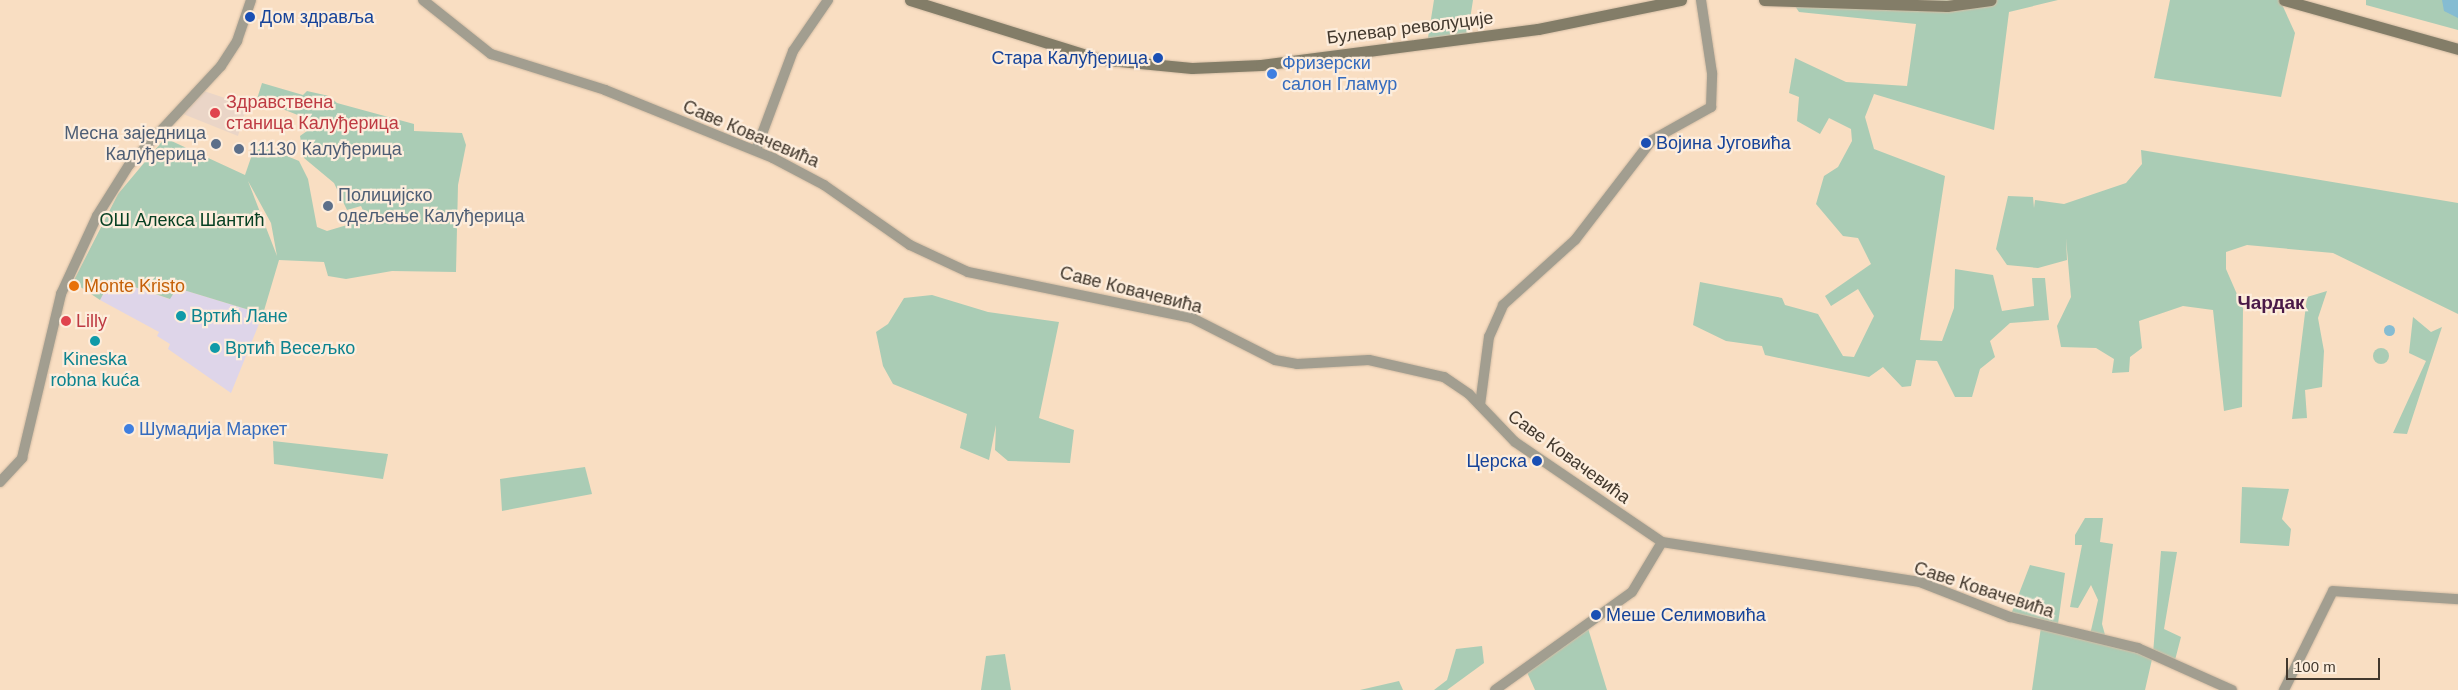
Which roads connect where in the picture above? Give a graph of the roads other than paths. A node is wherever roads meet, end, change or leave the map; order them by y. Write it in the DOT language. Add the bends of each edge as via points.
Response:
graph roads {
  1 [pos="251,0"];
  2 [pos="424,0"];
  3 [pos="828,0"];
  4 [pos="910,0"];
  5 [pos="1681,0"];
  6 [pos="1702,0"];
  7 [pos="1764,0"];
  8 [pos="1991,0"];
  9 [pos="2284,0"];
  10 [pos="2458,49"];
  11 [pos="756,150"];
  12 [pos="1480,405"];
  13 [pos="0,482"];
  14 [pos="1662,542"];
  15 [pos="2458,599"];
  16 [pos="1495,690"];
  17 [pos="2232,690"];
  18 [pos="2284,690"];
  1 -- 13 [label="street" via="224,61 129,165 99,212 62,294 22,458"];
  2 -- 11 [label="street, Саве Ковачевића" via="492,54 605,90"];
  3 -- 11 [label="street" via="793,51"];
  4 -- 5 [label="main road, Булевар револуције" via="1099,59 1192,68 1261,65 1538,29"];
  6 -- 12 [label="street" via="1712,82 1711,107 1652,140 1575,240 1503,305 1489,337"];
  7 -- 8 [label="main road" via="1947,6"];
  9 -- 10 [label="main road"];
  11 -- 12 [label="street, Саве Ковачевића" via="824,185 910,246 968,272 1192,318 1255,353 1290,363 1369,360 1409,366 1452,380"];
  12 -- 14 [label="street, Саве Ковачевића" via="1514,442"];
  14 -- 16 [label="street" via="1632,592"];
  14 -- 17 [label="street, Саве Ковачевића" via="1920,582 2041,627 2138,648"];
  15 -- 18 [label="street" via="2333,590"];
}
